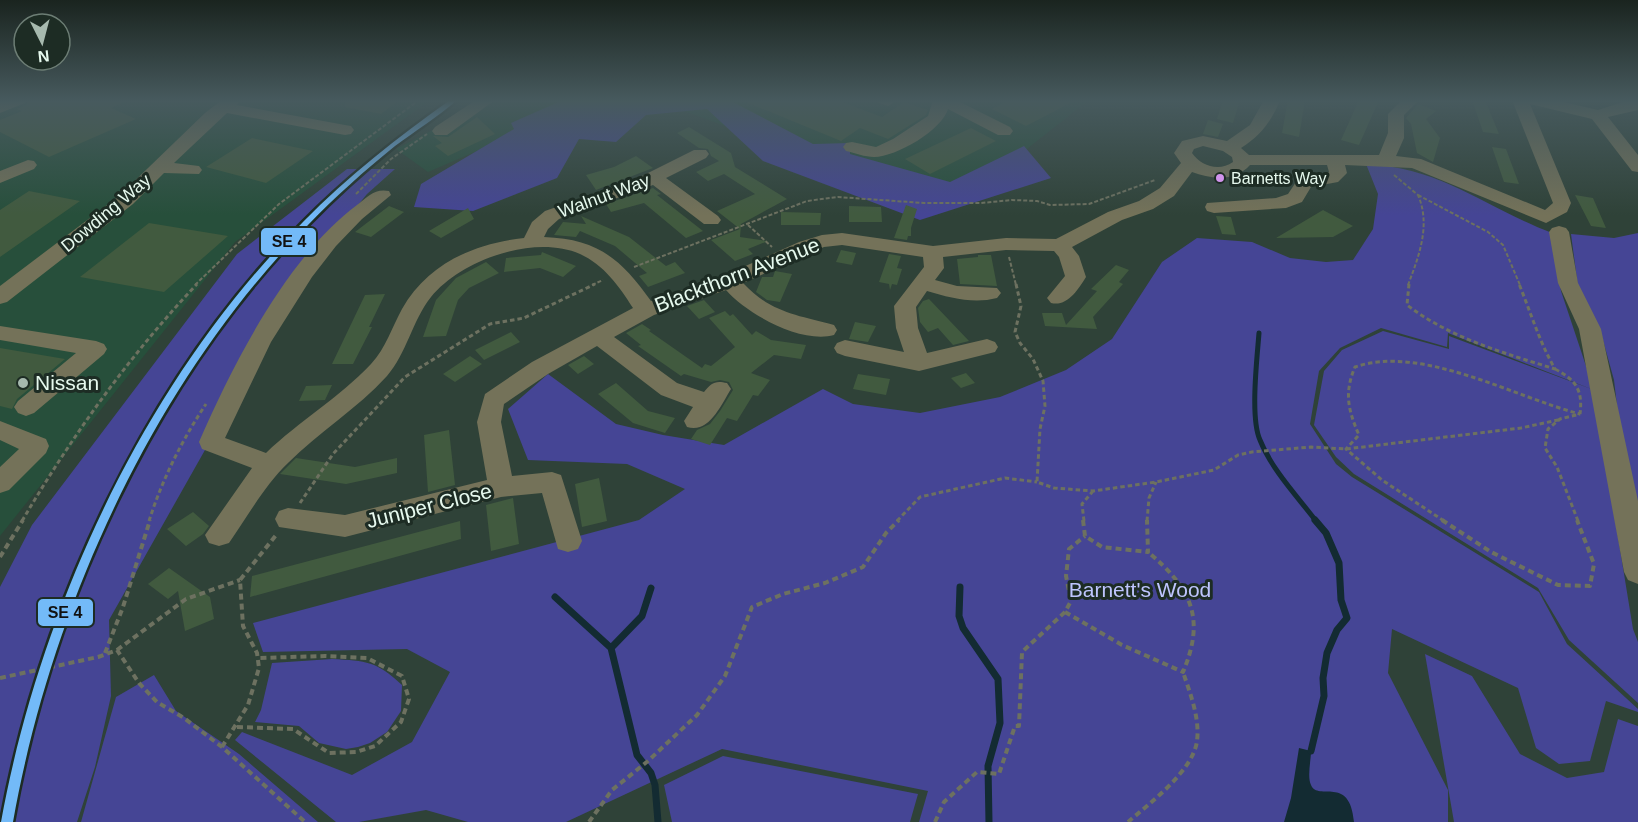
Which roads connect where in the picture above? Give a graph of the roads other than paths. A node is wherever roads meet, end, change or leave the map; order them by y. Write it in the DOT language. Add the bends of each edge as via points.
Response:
graph roads {
  1 [pos="191,138"];
  2 [pos="907,138"];
  3 [pos="1244,138"];
  4 [pos="1396,138"];
  5 [pos="1536,138"];
  6 [pos="1616,138"];
  7 [pos="852,147"];
  8 [pos="1229,147"];
  9 [pos="1,157"];
  10 [pos="1242,160"];
  11 [pos="1335,160"];
  12 [pos="1380,160"];
  13 [pos="695,161"];
  14 [pos="1190,163"];
  15 [pos="162,166"];
  16 [pos="1638,167"];
  17 [pos="193,170"];
  18 [pos="0,178"];
  19 [pos="655,178"];
  20 [pos="133,193"];
  21 [pos="382,195"];
  22 [pos="156,196"];
  23 [pos="722,202"];
  24 [pos="1214,207"];
  25 [pos="1559,232"];
  26 [pos="532,242"];
  27 [pos="1060,245"];
  28 [pos="933,252"];
  29 [pos="730,281"];
  30 [pos="922,283"];
  31 [pos="40,290"];
  32 [pos="6,292"];
  33 [pos="990,294"];
  34 [pos="1058,298"];
  35 [pos="646,310"];
  36 [pos="826,330"];
  37 [pos="0,333"];
  38 [pos="598,336"];
  39 [pos="987,347"];
  40 [pos="845,348"];
  41 [pos="919,363"];
  42 [pos="708,404"];
  43 [pos="26,407"];
  44 [pos="0,430"];
  45 [pos="270,465"];
  46 [pos="0,483"];
  47 [pos="501,488"];
  48 [pos="288,519"];
  49 [pos="219,535"];
  50 [pos="568,541"];
  51 [pos="1638,573"];
  1 -- 15 [label="street, Dowding Way"];
  2 -- 7 [label="street" via="884,151"];
  3 -- 8 [label="street"];
  4 -- 12 [label="street"];
  5 -- 12 [label="street" via="1562,203 1546,217 1415,163"];
  6 -- 16 [label="street"];
  8 -- 10 [label="street"];
  8 -- 14 [label="street" via="1203,141 1188,145 1183,153"];
  9 -- 18 [label="street" via="25,167"];
  10 -- 11 [label="street"];
  10 -- 14 [label="street" via="1238,168 1224,172"];
  11 -- 12 [label="street"];
  11 -- 24 [label="street" via="1338,173 1332,178 1304,183 1295,198 1280,204"];
  13 -- 19 [label="street, Walnut Way"];
  14 -- 27 [label="street, Blackthorn Avenue" via="1167,192"];
  15 -- 17 [label="street"];
  15 -- 20 [label="street, Dowding Way"];
  19 -- 23 [label="street" via="706,215"];
  19 -- 26 [label="street, Walnut Way" via="552,215 539,226"];
  20 -- 22 [label="street"];
  20 -- 32 [label="street, Dowding Way"];
  21 -- 45 [label="street" via="341,230 299,280 226,404 211,442"];
  25 -- 51 [label="street" via="1568,283 1590,329"];
  26 -- 35 [label="street" via="574,246 605,260"];
  26 -- 45 [label="street" via="483,253 440,276 417,301 381,368"];
  27 -- 28 [label="street, Blackthorn Avenue" via="1006,244"];
  27 -- 34 [label="street" via="1069,256 1076,277"];
  28 -- 29 [label="street, Blackthorn Avenue" via="842,239 822,241"];
  28 -- 30 [label="street" via="934,268"];
  29 -- 35 [label="street, Blackthorn Avenue"];
  29 -- 36 [label="street" via="758,308 790,324"];
  30 -- 33 [label="street" via="957,293"];
  30 -- 41 [label="street" via="905,306"];
  31 -- 32 [label="street"];
  35 -- 38 [label="street, Blackthorn Avenue"];
  37 -- 43 [label="street" via="96,349"];
  38 -- 42 [label="street" via="669,389"];
  38 -- 47 [label="street, Juniper Close" via="493,400 489,422"];
  39 -- 41 [label="street"];
  40 -- 41 [label="street"];
  44 -- 46 [label="street" via="37,446"];
  45 -- 49 [label="street"];
  47 -- 48 [label="street, Juniper Close" via="345,526"];
  47 -- 50 [label="street" via="552,482"];
}
